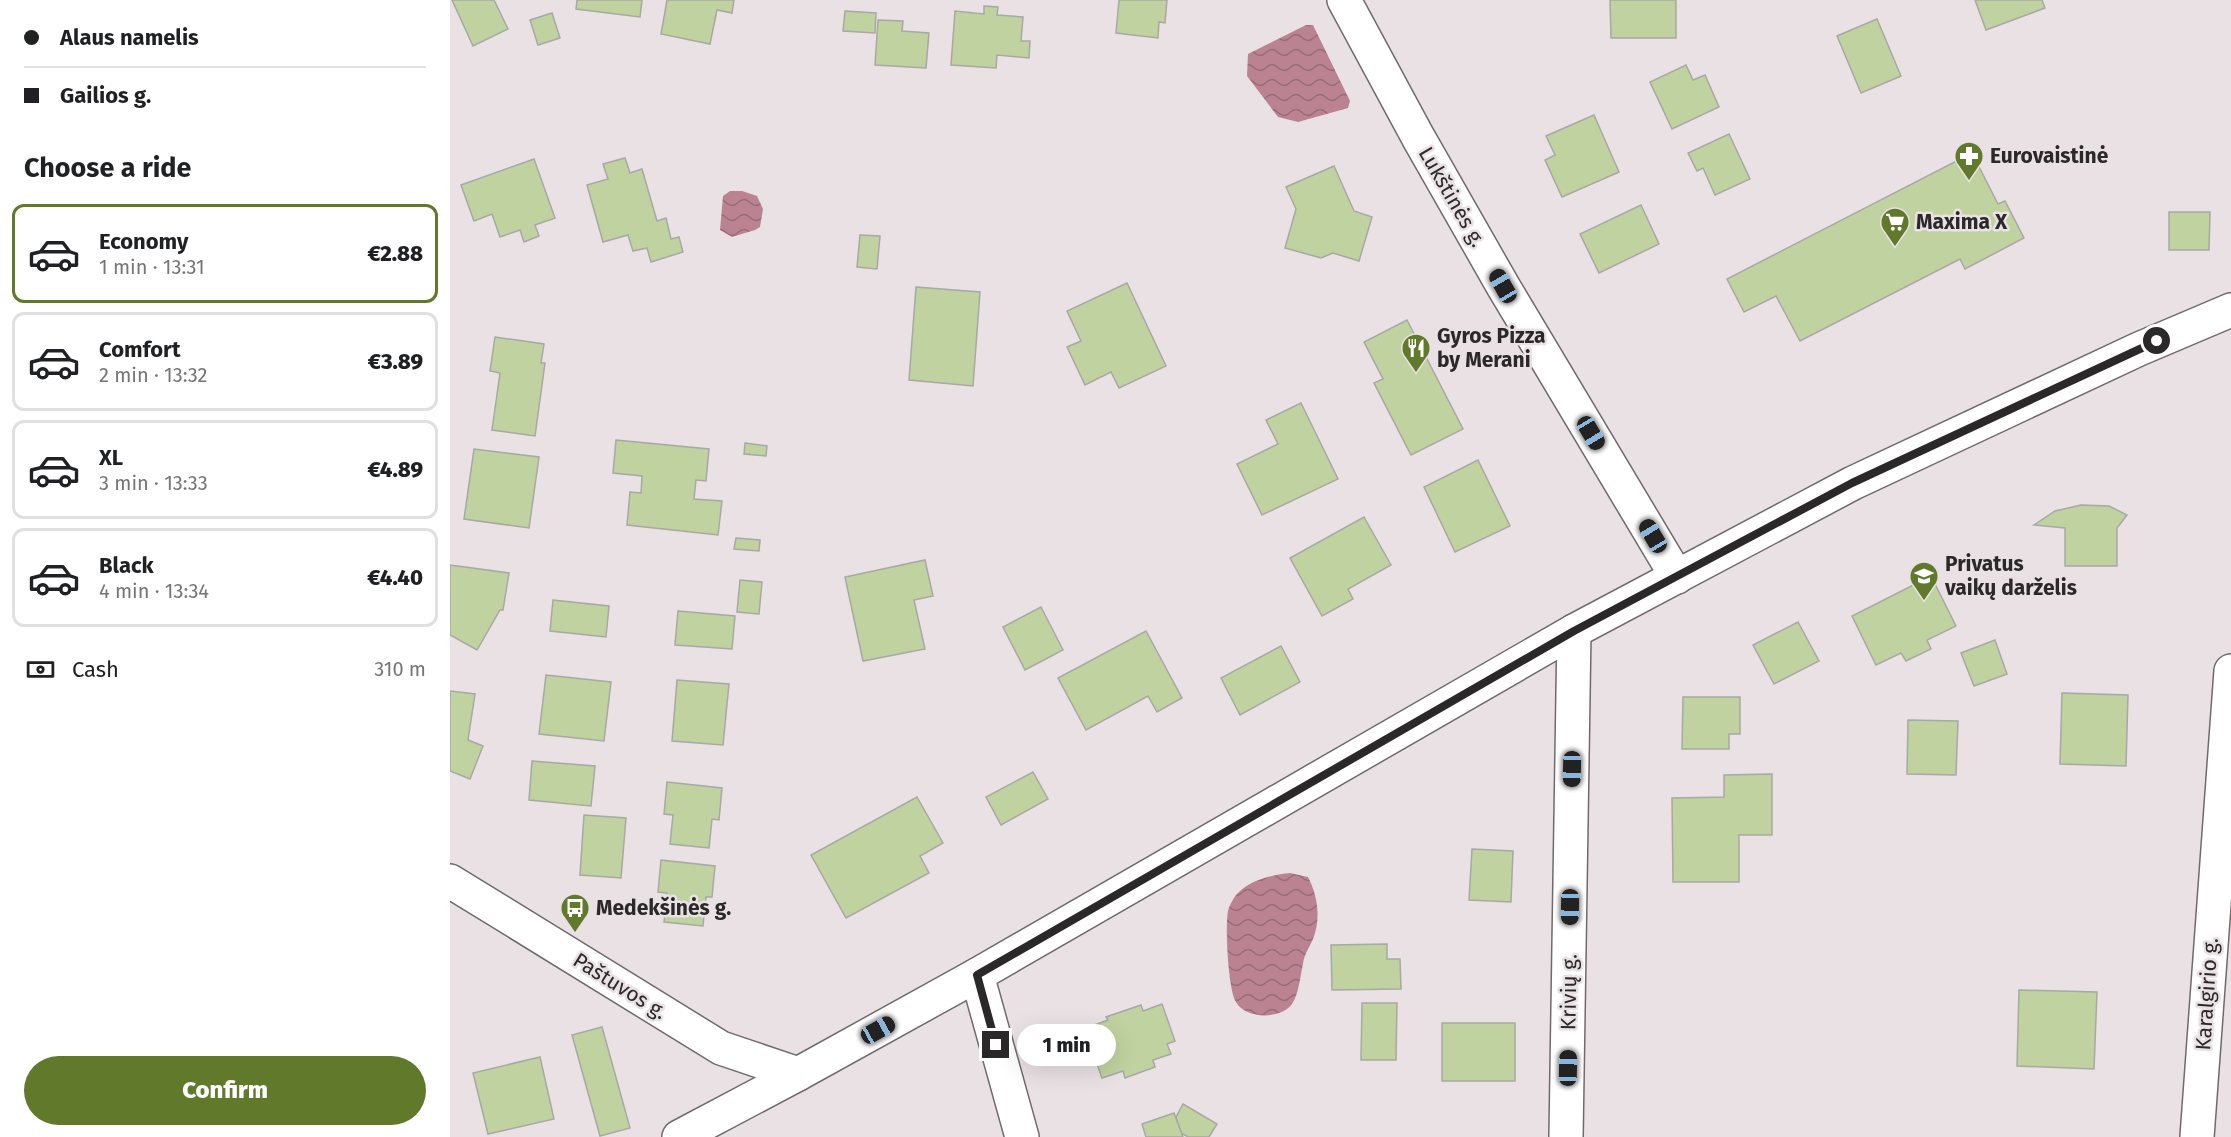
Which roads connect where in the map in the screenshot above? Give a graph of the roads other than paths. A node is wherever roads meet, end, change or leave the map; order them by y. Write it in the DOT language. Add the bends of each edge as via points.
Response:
graph roads {
  1 [pos="1344,0"];
  2 [pos="2231,310"];
  3 [pos="1677,577"];
  4 [pos="1574,631"];
  5 [pos="2231,671"];
  6 [pos="450,881"];
  7 [pos="977,975"];
  8 [pos="798,1074"];
  9 [pos="679,1137"];
  10 [pos="1022,1137"];
  11 [pos="1566,1137"];
  12 [pos="2197,1137"];
  1 -- 3 [label="street, Lukštinės g." via="1503,286"];
  2 -- 3 [label="street" via="1852,483"];
  3 -- 4 [label="street"];
  4 -- 7 [label="street"];
  4 -- 11 [label="street, Krivių g."];
  5 -- 12 [label="street, Karalgirio g."];
  6 -- 8 [label="street, Paštuvos g." via="721,1048"];
  7 -- 8 [label="street"];
  7 -- 10 [label="street"];
  8 -- 9 [label="street"];
}
